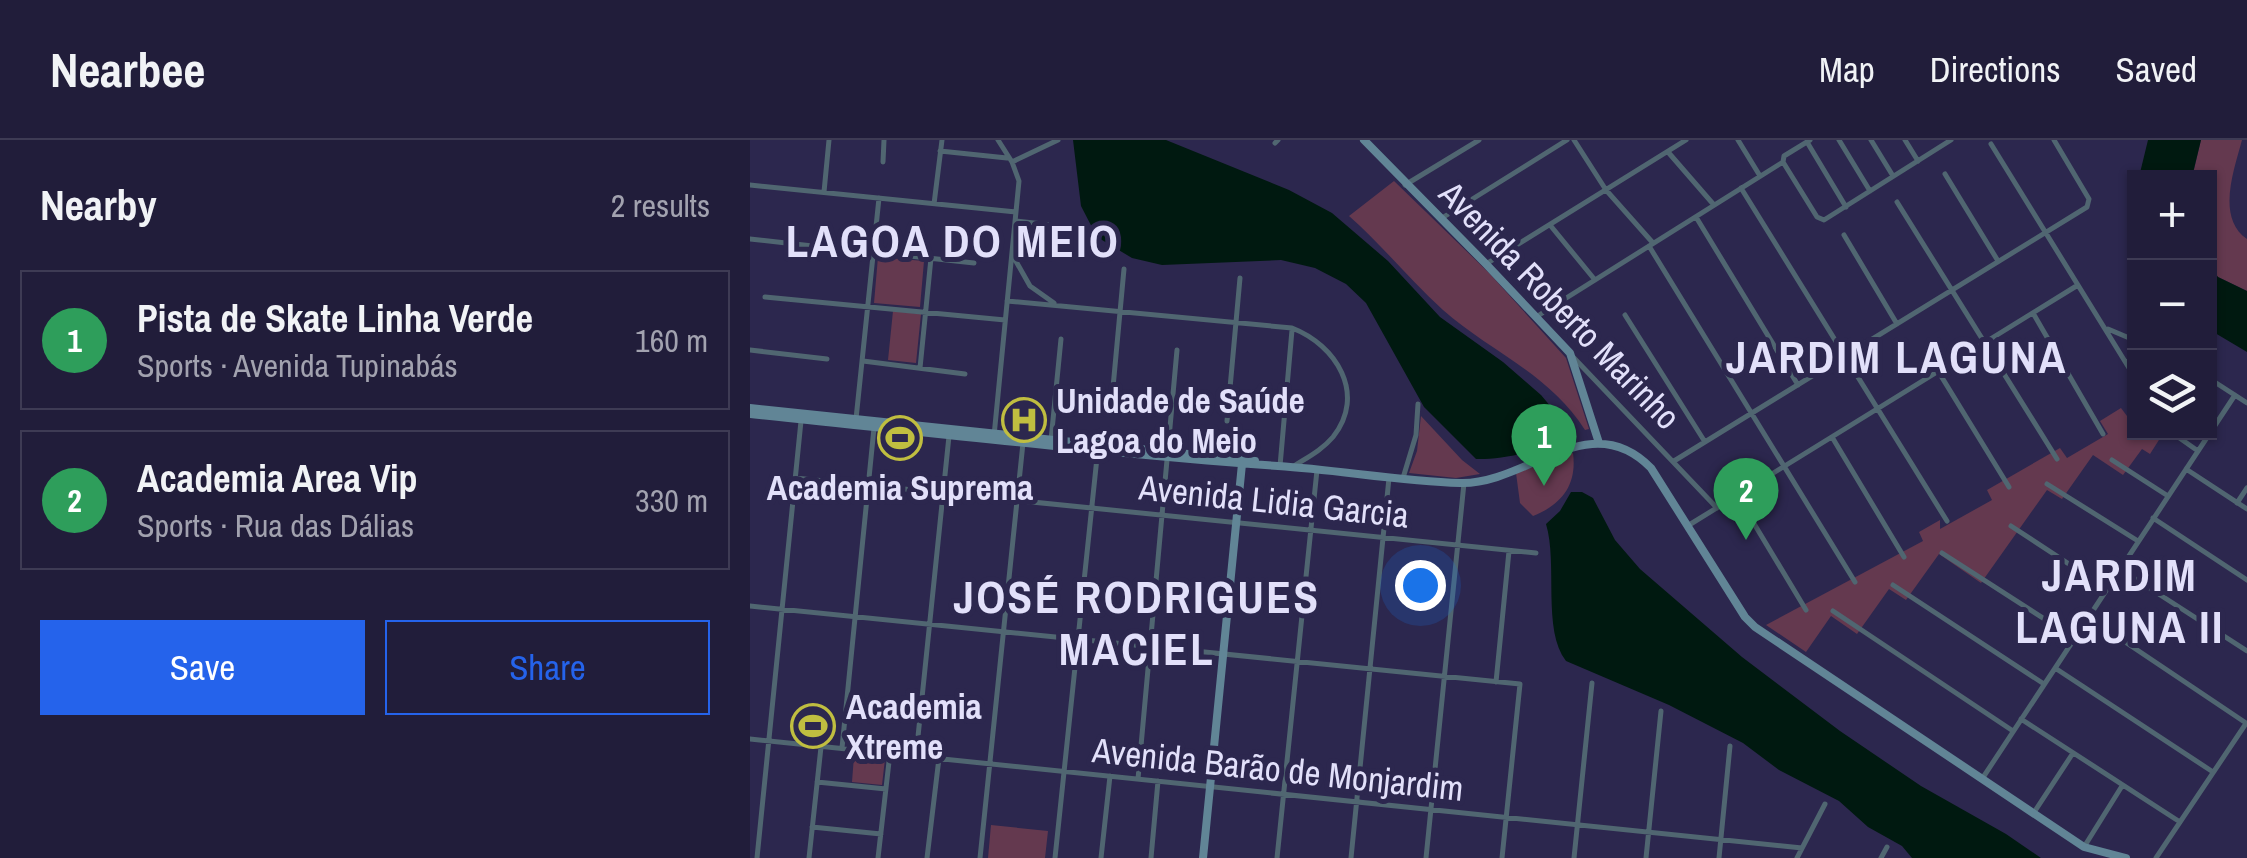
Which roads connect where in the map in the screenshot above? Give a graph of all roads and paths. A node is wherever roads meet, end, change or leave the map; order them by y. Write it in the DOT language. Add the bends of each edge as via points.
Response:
graph roads {
  1 [pos="829,140"];
  2 [pos="884,140"];
  3 [pos="942,140"];
  4 [pos="998,140"];
  5 [pos="1058,140"];
  6 [pos="1364,140"];
  7 [pos="1479,140"];
  8 [pos="1546,140"];
  9 [pos="1571,140"];
  10 [pos="1686,140"];
  11 [pos="1738,140"];
  12 [pos="1839,140"];
  13 [pos="1871,140"];
  14 [pos="1906,140"];
  15 [pos="1950,140"];
  16 [pos="2054,140"];
  17 [pos="1808,141"];
  18 [pos="1939,143"];
  19 [pos="1991,144"];
  20 [pos="1552,149"];
  21 [pos="940,150"];
  22 [pos="1668,152"];
  23 [pos="1010,160"];
  24 [pos="1918,161"];
  25 [pos="882,162"];
  26 [pos="1783,162"];
  27 [pos="1945,174"];
  28 [pos="1760,176"];
  29 [pos="1894,176"];
  30 [pos="750,185"];
  31 [pos="1405,185"];
  32 [pos="1741,188"];
  33 [pos="1606,190"];
  34 [pos="824,192"];
  35 [pos="1870,192"];
  36 [pos="879,198"];
  37 [pos="1897,202"];
  38 [pos="934,204"];
  39 [pos="1714,205"];
  40 [pos="1846,207"];
  41 [pos="1016,212"];
  42 [pos="1696,217"];
  43 [pos="1440,219"];
  44 [pos="1015,221"];
  45 [pos="1550,225"];
  46 [pos="1070,227"];
  47 [pos="2046,233"];
  48 [pos="1844,235"];
  49 [pos="750,239"];
  50 [pos="1651,244"];
  51 [pos="839,249"];
  52 [pos="873,252"];
  53 [pos="1012,253"];
  54 [pos="931,258"];
  55 [pos="1998,262"];
  56 [pos="974,263"];
  57 [pos="1486,264"];
  58 [pos="1124,269"];
  59 [pos="1240,278"];
  60 [pos="1595,280"];
  61 [pos="2078,285"];
  62 [pos="1952,290"];
  63 [pos="764,296"];
  64 [pos="1007,300"];
  65 [pos="868,306"];
  66 [pos="1058,306"];
  67 [pos="926,312"];
  68 [pos="1120,313"];
  69 [pos="2032,313"];
  70 [pos="1625,315"];
  71 [pos="1536,316"];
  72 [pos="1006,320"];
  73 [pos="1236,323"];
  74 [pos="1896,324"];
  75 [pos="2105,327"];
  76 [pos="1292,328"];
  77 [pos="2127,337"];
  78 [pos="1061,339"];
  79 [pos="1984,343"];
  80 [pos="750,350"];
  81 [pos="1177,350"];
  82 [pos="1570,354"];
  83 [pos="1845,356"];
  84 [pos="827,359"];
  85 [pos="862,361"];
  86 [pos="2127,363"];
  87 [pos="920,368"];
  88 [pos="1938,372"];
  89 [pos="965,374"];
  90 [pos="2217,383"];
  91 [pos="1798,385"];
  92 [pos="2235,394"];
  93 [pos="2247,403"];
  94 [pos="1418,404"];
  95 [pos="1878,408"];
  96 [pos="1111,409"];
  97 [pos="750,411"];
  98 [pos="1752,413"];
  99 [pos="801,416"];
  100 [pos="1227,421"];
  101 [pos="856,422"];
  102 [pos="874,424"];
  103 [pos="949,432"];
  104 [pos="2103,434"];
  105 [pos="994,436"];
  106 [pos="1832,437"];
  107 [pos="1023,439"];
  108 [pos="2184,440"];
  109 [pos="1051,442"];
  110 [pos="1599,442"];
  111 [pos="1705,442"];
  112 [pos="1098,447"];
  113 [pos="2198,450"];
  114 [pos="1168,454"];
  115 [pos="2058,459"];
  116 [pos="2112,460"];
  117 [pos="1674,461"];
  118 [pos="1242,462"];
  119 [pos="1277,466"];
  120 [pos="1784,466"];
  121 [pos="1291,467"];
  122 [pos="2186,469"];
  123 [pos="1317,470"];
  124 [pos="1389,476"];
  125 [pos="795,478"];
  126 [pos="1404,478"];
  127 [pos="1464,483"];
  128 [pos="2047,484"];
  129 [pos="868,486"];
  130 [pos="2010,487"];
  131 [pos="2247,488"];
  132 [pos="942,493"];
  133 [pos="1737,496"];
  134 [pos="2168,496"];
  135 [pos="1017,500"];
  136 [pos="2237,502"];
  137 [pos="1092,508"];
  138 [pos="1717,508"];
  139 [pos="2247,509"];
  140 [pos="1162,515"];
  141 [pos="2153,518"];
  142 [pos="1947,521"];
  143 [pos="1236,523"];
  144 [pos="1688,526"];
  145 [pos="2011,526"];
  146 [pos="1311,530"];
  147 [pos="1383,538"];
  148 [pos="2138,541"];
  149 [pos="1458,545"];
  150 [pos="1509,550"];
  151 [pos="1536,553"];
  152 [pos="1942,553"];
  153 [pos="1904,557"];
  154 [pos="2120,569"];
  155 [pos="2247,580"];
  156 [pos="1855,582"];
  157 [pos="1894,585"];
  158 [pos="2107,590"];
  159 [pos="750,606"];
  160 [pos="782,610"];
  161 [pos="1806,610"];
  162 [pos="1834,611"];
  163 [pos="855,617"];
  164 [pos="2088,617"];
  165 [pos="929,624"];
  166 [pos="1003,632"];
  167 [pos="2074,639"];
  168 [pos="1078,640"];
  169 [pos="1150,647"];
  170 [pos="2247,652"];
  171 [pos="1223,654"];
  172 [pos="1298,662"];
  173 [pos="2055,668"];
  174 [pos="1370,669"];
  175 [pos="1444,677"];
  176 [pos="1496,682"];
  177 [pos="1592,683"];
  178 [pos="2044,684"];
  179 [pos="1662,710"];
  180 [pos="2022,719"];
  181 [pos="2246,723"];
  182 [pos="2014,732"];
  183 [pos="750,739"];
  184 [pos="769,741"];
  185 [pos="821,746"];
  186 [pos="1730,746"];
  187 [pos="842,748"];
  188 [pos="890,753"];
  189 [pos="2073,753"];
  190 [pos="916,756"];
  191 [pos="939,758"];
  192 [pos="990,764"];
  193 [pos="1064,772"];
  194 [pos="2213,772"];
  195 [pos="1110,776"];
  196 [pos="1138,779"];
  197 [pos="1982,780"];
  198 [pos="1158,781"];
  199 [pos="817,782"];
  200 [pos="2123,785"];
  201 [pos="1210,787"];
  202 [pos="886,789"];
  203 [pos="1284,794"];
  204 [pos="1356,802"];
  205 [pos="1825,804"];
  206 [pos="1431,810"];
  207 [pos="2034,814"];
  208 [pos="1506,818"];
  209 [pos="2180,822"];
  210 [pos="1578,825"];
  211 [pos="812,827"];
  212 [pos="1648,832"];
  213 [pos="880,834"];
  214 [pos="1721,840"];
  215 [pos="1887,847"];
  216 [pos="2084,847"];
  217 [pos="1802,848"];
  218 [pos="757,858"];
  219 [pos="809,858"];
  220 [pos="878,858"];
  221 [pos="928,858"];
  222 [pos="980,858"];
  223 [pos="1055,858"];
  224 [pos="1101,858"];
  225 [pos="1151,858"];
  226 [pos="1203,858"];
  227 [pos="1277,858"];
  228 [pos="1351,858"];
  229 [pos="1426,858"];
  230 [pos="1502,858"];
  231 [pos="1574,858"];
  232 [pos="1646,858"];
  233 [pos="1719,858"];
  234 [pos="1797,858"];
  235 [pos="1881,858"];
  236 [pos="2126,858"];
  237 [pos="2156,858"];
  1 -- 34 [label="street"];
  2 -- 25 [label="street"];
  3 -- 21 [label="street"];
  4 -- 23 [label="street"];
  5 -- 23 [label="street"];
  6 -- 31 [label="main road, Avenida Roberto Marinho"];
  7 -- 31 [label="street"];
  8 -- 20 [label="street"];
  9 -- 20 [label="street"];
  9 -- 33 [label="street"];
  10 -- 22 [label="street"];
  11 -- 28 [label="street"];
  12 -- 35 [label="street"];
  13 -- 29 [label="street"];
  14 -- 24 [label="street"];
  15 -- 18 [label="street"];
  16 -- 47 [label="street" via="2089,199 2088,207"];
  17 -- 26 [label="street"];
  17 -- 40 [label="street"];
  18 -- 24 [label="street"];
  19 -- 47 [label="street"];
  20 -- 43 [label="street"];
  21 -- 23 [label="street"];
  21 -- 38 [label="street"];
  22 -- 33 [label="street"];
  22 -- 39 [label="street"];
  23 -- 41 [label="street" via="1018,181"];
  24 -- 29 [label="street"];
  26 -- 28 [label="street"];
  26 -- 40 [label="street" via="1820,219"];
  27 -- 55 [label="street"];
  28 -- 32 [label="street"];
  29 -- 35 [label="street"];
  30 -- 34 [label="street"];
  31 -- 43 [label="main road, Avenida Roberto Marinho"];
  32 -- 39 [label="street"];
  32 -- 83 [label="street"];
  33 -- 45 [label="street"];
  33 -- 50 [label="street"];
  34 -- 36 [label="street"];
  35 -- 40 [label="street"];
  36 -- 38 [label="street"];
  36 -- 52 [label="street"];
  37 -- 62 [label="street"];
  38 -- 41 [label="street"];
  39 -- 42 [label="street"];
  41 -- 44 [label="street"];
  42 -- 50 [label="street"];
  42 -- 91 [label="street"];
  43 -- 57 [label="main road, Avenida Roberto Marinho"];
  44 -- 46 [label="street"];
  44 -- 53 [label="street"];
  45 -- 57 [label="street"];
  45 -- 60 [label="street"];
  47 -- 55 [label="street"];
  47 -- 61 [label="street"];
  48 -- 74 [label="street"];
  49 -- 51 [label="street"];
  50 -- 60 [label="street"];
  50 -- 98 [label="street"];
  52 -- 54 [label="street"];
  52 -- 65 [label="street"];
  53 -- 64 [label="street"];
  53 -- 66 [label="street" via="1030,286"];
  54 -- 56 [label="street"];
  54 -- 67 [label="street"];
  55 -- 62 [label="street"];
  57 -- 71 [label="main road, Avenida Roberto Marinho"];
  58 -- 68 [label="street"];
  59 -- 73 [label="street"];
  60 -- 71 [label="street"];
  61 -- 69 [label="street"];
  61 -- 75 [label="street"];
  62 -- 74 [label="street"];
  62 -- 79 [label="street"];
  63 -- 65 [label="street"];
  64 -- 66 [label="street"];
  64 -- 72 [label="street"];
  65 -- 67 [label="street"];
  65 -- 85 [label="street"];
  66 -- 68 [label="street"];
  67 -- 72 [label="street"];
  67 -- 87 [label="street"];
  68 -- 73 [label="street"];
  68 -- 96 [label="street"];
  69 -- 79 [label="street"];
  69 -- 104 [label="street"];
  70 -- 111 [label="street"];
  71 -- 82 [label="main road, Avenida Roberto Marinho"];
  72 -- 105 [label="street"];
  73 -- 76 [label="street"];
  73 -- 100 [label="street"];
  74 -- 83 [label="street"];
  75 -- 77 [label="street"];
  75 -- 86 [label="street"];
  76 -- 119 [label="street"];
  76 -- 121 [label="street" via="1335,357 1345,414 1331,440"];
  78 -- 109 [label="street"];
  79 -- 88 [label="street"];
  79 -- 115 [label="street"];
  80 -- 84 [label="street"];
  81 -- 114 [label="street"];
  82 -- 110 [label="main road"];
  82 -- 117 [label="street, Avenida Roberto Marinho"];
  83 -- 91 [label="street"];
  83 -- 95 [label="street"];
  85 -- 87 [label="street"];
  85 -- 101 [label="street"];
  87 -- 89 [label="street"];
  88 -- 95 [label="street"];
  88 -- 130 [label="street"];
  90 -- 92 [label="street"];
  91 -- 98 [label="street"];
  92 -- 93 [label="street"];
  92 -- 113 [label="street"];
  94 -- 126 [label="street"];
  95 -- 106 [label="street"];
  95 -- 142 [label="street"];
  97 -- 99 [label="main road"];
  98 -- 111 [label="street"];
  98 -- 120 [label="street"];
  99 -- 101 [label="main road"];
  99 -- 125 [label="street"];
  101 -- 102 [label="main road"];
  102 -- 103 [label="main road"];
  102 -- 129 [label="street"];
  103 -- 105 [label="main road"];
  103 -- 132 [label="street"];
  105 -- 107 [label="main road"];
  106 -- 120 [label="street"];
  106 -- 153 [label="street"];
  107 -- 109 [label="main road"];
  107 -- 135 [label="street"];
  108 -- 113 [label="street"];
  109 -- 112 [label="main road"];
  110 -- 127 [label="main road"];
  110 -- 144 [label="main road" via="1643,460"];
  111 -- 117 [label="street"];
  112 -- 114 [label="main road"];
  112 -- 137 [label="street"];
  113 -- 122 [label="street"];
  114 -- 118 [label="main road"];
  114 -- 140 [label="street"];
  116 -- 134 [label="street"];
  117 -- 138 [label="street, Avenida Roberto Marinho"];
  118 -- 119 [label="main road"];
  118 -- 143 [label="main road"];
  119 -- 121 [label="main road"];
  120 -- 133 [label="street"];
  120 -- 156 [label="street"];
  121 -- 123 [label="main road"];
  122 -- 134 [label="street"];
  122 -- 136 [label="street"];
  123 -- 124 [label="main road"];
  123 -- 146 [label="street"];
  124 -- 126 [label="main road"];
  124 -- 147 [label="street"];
  125 -- 129 [label="street, Avenida Lidia Garcia"];
  125 -- 160 [label="street"];
  126 -- 127 [label="main road"];
  127 -- 149 [label="street"];
  128 -- 148 [label="street"];
  129 -- 132 [label="street, Avenida Lidia Garcia"];
  129 -- 163 [label="street"];
  131 -- 136 [label="street"];
  132 -- 135 [label="street, Avenida Lidia Garcia"];
  132 -- 165 [label="street"];
  133 -- 138 [label="street"];
  133 -- 161 [label="street"];
  134 -- 141 [label="street"];
  135 -- 137 [label="street, Avenida Lidia Garcia"];
  135 -- 166 [label="street"];
  136 -- 139 [label="street"];
  137 -- 140 [label="street, Avenida Lidia Garcia"];
  137 -- 168 [label="street"];
  138 -- 144 [label="street"];
  140 -- 143 [label="street, Avenida Lidia Garcia"];
  140 -- 169 [label="street"];
  141 -- 148 [label="street"];
  141 -- 155 [label="street"];
  143 -- 146 [label="street, Avenida Lidia Garcia"];
  143 -- 171 [label="main road"];
  144 -- 197 [label="main road" via="1756,628"];
  145 -- 158 [label="street"];
  146 -- 147 [label="street, Avenida Lidia Garcia"];
  146 -- 172 [label="street"];
  147 -- 149 [label="street, Avenida Lidia Garcia"];
  147 -- 174 [label="street"];
  148 -- 154 [label="street"];
  149 -- 150 [label="street, Avenida Lidia Garcia"];
  149 -- 175 [label="street"];
  150 -- 151 [label="street, Avenida Lidia Garcia"];
  150 -- 176 [label="street"];
  152 -- 167 [label="street"];
  154 -- 158 [label="street"];
  154 -- 170 [label="street"];
  157 -- 178 [label="street"];
  158 -- 164 [label="street"];
  159 -- 160 [label="street"];
  160 -- 163 [label="street"];
  160 -- 184 [label="street"];
  162 -- 182 [label="street"];
  163 -- 165 [label="street"];
  163 -- 187 [label="street"];
  164 -- 167 [label="street"];
  164 -- 181 [label="street"];
  165 -- 166 [label="street"];
  165 -- 190 [label="street"];
  166 -- 168 [label="street"];
  166 -- 192 [label="street"];
  167 -- 173 [label="street"];
  168 -- 169 [label="street"];
  168 -- 193 [label="street"];
  169 -- 171 [label="street"];
  169 -- 196 [label="street"];
  171 -- 172 [label="street"];
  171 -- 201 [label="main road"];
  172 -- 174 [label="street"];
  172 -- 203 [label="street"];
  173 -- 178 [label="street"];
  173 -- 194 [label="street"];
  174 -- 175 [label="street"];
  174 -- 204 [label="street"];
  175 -- 176 [label="street"];
  175 -- 206 [label="street"];
  176 -- 208 [label="street" via="1520,684"];
  177 -- 210 [label="street"];
  178 -- 180 [label="street"];
  179 -- 212 [label="street"];
  180 -- 182 [label="street"];
  180 -- 189 [label="street"];
  181 -- 194 [label="street"];
  182 -- 197 [label="street"];
  183 -- 184 [label="street, Avenida Barão de Monjardim"];
  184 -- 185 [label="street, Avenida Barão de Monjardim"];
  184 -- 218 [label="street"];
  185 -- 187 [label="street, Avenida Barão de Monjardim"];
  185 -- 199 [label="street"];
  186 -- 214 [label="street"];
  187 -- 188 [label="street, Avenida Barão de Monjardim"];
  188 -- 190 [label="street, Avenida Barão de Monjardim"];
  188 -- 202 [label="street"];
  189 -- 200 [label="street"];
  189 -- 207 [label="street"];
  190 -- 191 [label="street, Avenida Barão de Monjardim"];
  191 -- 192 [label="street, Avenida Barão de Monjardim"];
  191 -- 221 [label="street"];
  192 -- 193 [label="street, Avenida Barão de Monjardim"];
  192 -- 222 [label="street"];
  193 -- 195 [label="street, Avenida Barão de Monjardim"];
  193 -- 223 [label="street"];
  194 -- 209 [label="street"];
  195 -- 196 [label="street, Avenida Barão de Monjardim"];
  195 -- 224 [label="street"];
  196 -- 198 [label="street, Avenida Barão de Monjardim"];
  197 -- 207 [label="main road"];
  198 -- 201 [label="street, Avenida Barão de Monjardim"];
  198 -- 225 [label="street"];
  199 -- 202 [label="street"];
  199 -- 211 [label="street"];
  200 -- 209 [label="street"];
  200 -- 216 [label="street"];
  201 -- 203 [label="street, Avenida Barão de Monjardim"];
  201 -- 226 [label="main road"];
  202 -- 213 [label="street"];
  203 -- 204 [label="street, Avenida Barão de Monjardim"];
  203 -- 227 [label="street"];
  204 -- 206 [label="street, Avenida Barão de Monjardim"];
  204 -- 228 [label="street"];
  205 -- 217 [label="street"];
  206 -- 208 [label="street, Avenida Barão de Monjardim"];
  206 -- 229 [label="street"];
  207 -- 216 [label="main road"];
  208 -- 210 [label="street, Avenida Barão de Monjardim"];
  208 -- 230 [label="street"];
  209 -- 237 [label="street"];
  210 -- 212 [label="street, Avenida Barão de Monjardim"];
  210 -- 231 [label="street"];
  211 -- 213 [label="street"];
  211 -- 219 [label="street"];
  212 -- 214 [label="street, Avenida Barão de Monjardim"];
  212 -- 232 [label="street"];
  213 -- 220 [label="street"];
  214 -- 217 [label="street, Avenida Barão de Monjardim"];
  214 -- 233 [label="street"];
  215 -- 235 [label="street"];
  216 -- 236 [label="main road"];
  217 -- 234 [label="street"];
}
